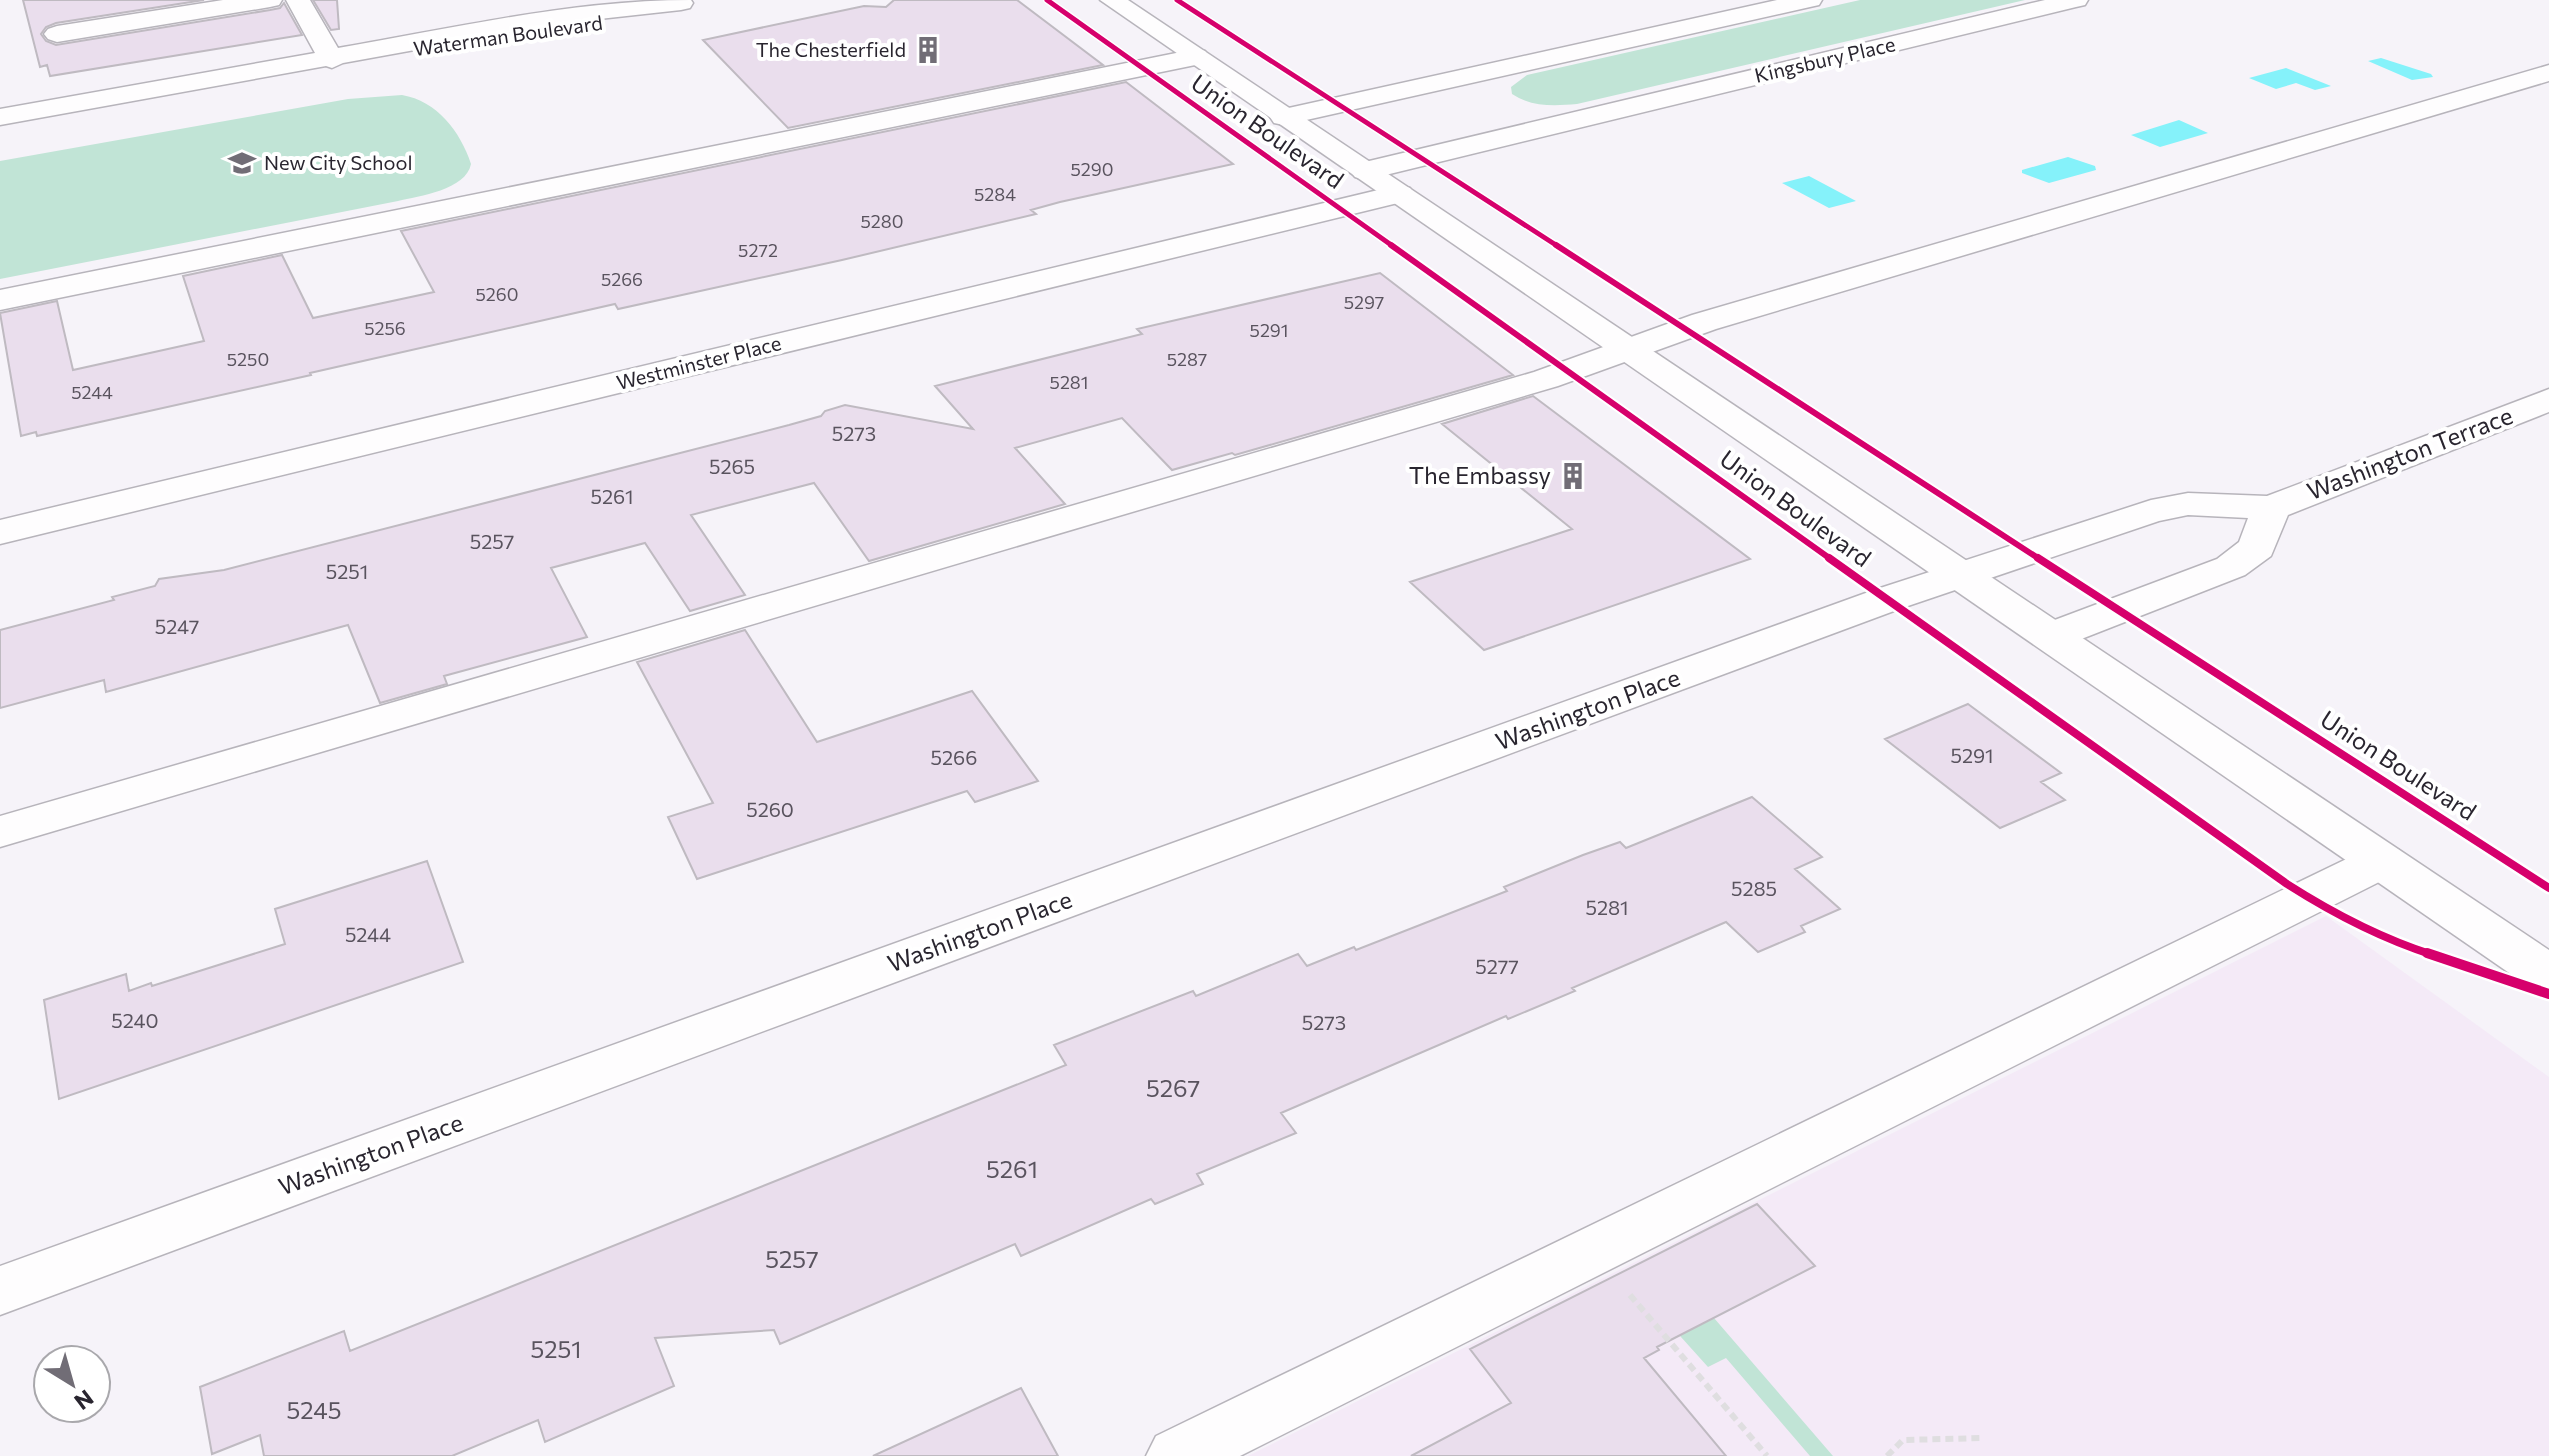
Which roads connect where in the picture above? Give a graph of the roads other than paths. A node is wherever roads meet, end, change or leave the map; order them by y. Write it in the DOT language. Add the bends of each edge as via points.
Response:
graph roads {
  1 [pos="270,0"];
  2 [pos="298,0"];
  3 [pos="1112,0"];
  4 [pos="1810,0"];
  5 [pos="2076,0"];
  6 [pos="690,2"];
  7 [pos="57,34"];
  8 [pos="1196,57"];
  9 [pos="332,60"];
  10 [pos="1483,73"];
  11 [pos="2549,73"];
  12 [pos="0,117"];
  13 [pos="1284,117"];
  14 [pos="1575,120"];
  15 [pos="1365,171"];
  16 [pos="1399,194"];
  17 [pos="0,300"];
  18 [pos="1628,350"];
  19 [pos="2549,400"];
  20 [pos="2271,508"];
  21 [pos="0,532"];
  22 [pos="1960,575"];
  23 [pos="2051,636"];
  24 [pos="0,832"];
  25 [pos="2382,861"];
  26 [pos="2549,975"];
  27 [pos="0,1291"];
  28 [pos="1178,1456"];
  1 -- 7 [label="street"];
  2 -- 9 [label="street"];
  3 -- 8 [label="street, Union Boulevard"];
  4 -- 10 [label="street"];
  5 -- 14 [label="street, Kingsbury Place"];
  6 -- 9 [label="street, Waterman Boulevard" via="596,24"];
  8 -- 13 [label="street, Union Boulevard"];
  8 -- 17 [label="street"];
  9 -- 12 [label="street, Waterman Boulevard"];
  10 -- 13 [label="street"];
  10 -- 14 [label="street, Kingsbury Place" via="1474,84 1476,96 1494,107 1532,118"];
  11 -- 18 [label="street" via="1704,322"];
  13 -- 15 [label="street, Union Boulevard"];
  14 -- 15 [label="street, Kingsbury Place"];
  15 -- 16 [label="street, Union Boulevard"];
  16 -- 18 [label="street, Union Boulevard"];
  16 -- 21 [label="street, Westminster Place"];
  18 -- 22 [label="street, Union Boulevard"];
  18 -- 24 [label="street" via="1531,384"];
  19 -- 20 [label="street, Washington Terrace"];
  20 -- 22 [label="street, Washington Place" via="2188,504 2151,511"];
  20 -- 23 [label="street" via="2257,548 2231,567"];
  22 -- 23 [label="street, Union Boulevard"];
  22 -- 27 [label="street, Washington Place"];
  23 -- 25 [label="street, Union Boulevard"];
  25 -- 26 [label="street, Union Boulevard"];
  25 -- 28 [label="street"];
}
